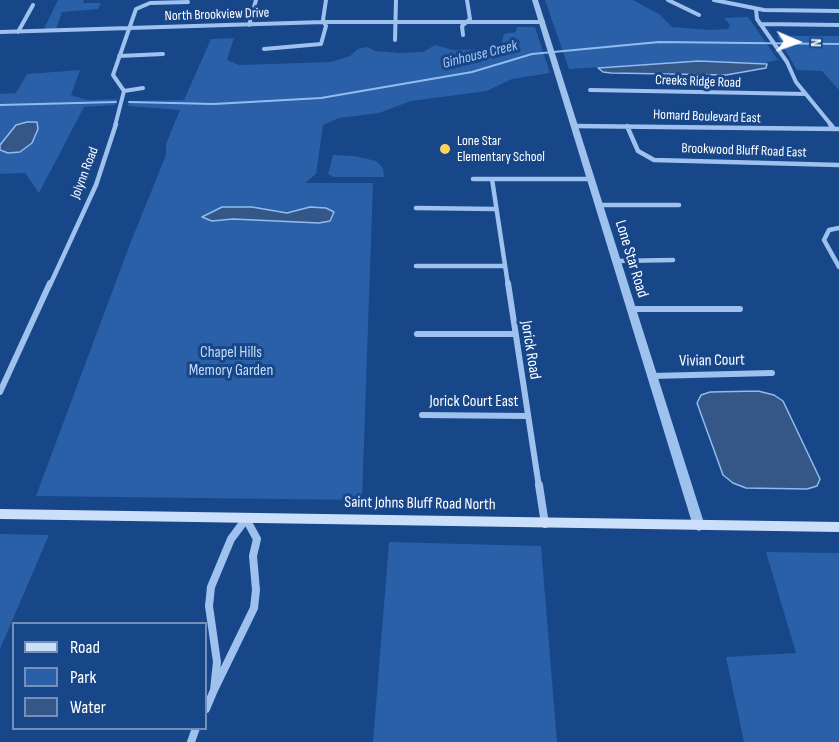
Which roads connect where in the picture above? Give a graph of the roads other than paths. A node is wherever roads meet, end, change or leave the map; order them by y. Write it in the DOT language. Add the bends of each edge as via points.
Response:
graph roads {
  1 [pos="256,0"];
  2 [pos="326,0"];
  3 [pos="396,0"];
  4 [pos="467,0"];
  5 [pos="535,0"];
  6 [pos="669,0"];
  7 [pos="714,0"];
  8 [pos="188,2"];
  9 [pos="33,5"];
  10 [pos="756,9"];
  11 [pos="839,11"];
  12 [pos="699,15"];
  13 [pos="324,22"];
  14 [pos="396,22"];
  15 [pos="466,22"];
  16 [pos="543,22"];
  17 [pos="760,24"];
  18 [pos="249,25"];
  19 [pos="839,25"];
  20 [pos="129,29"];
  21 [pos="0,32"];
  22 [pos="18,32"];
  23 [pos="463,35"];
  24 [pos="395,40"];
  25 [pos="264,49"];
  26 [pos="163,54"];
  27 [pos="119,56"];
  28 [pos="143,88"];
  29 [pos="590,90"];
  30 [pos="124,91"];
  31 [pos="806,94"];
  32 [pos="575,126"];
  33 [pos="627,126"];
  34 [pos="836,129"];
  35 [pos="839,165"];
  36 [pos="473,179"];
  37 [pos="492,179"];
  38 [pos="590,179"];
  39 [pos="599,205"];
  40 [pos="679,205"];
  41 [pos="416,208"];
  42 [pos="495,209"];
  43 [pos="839,228"];
  44 [pos="673,260"];
  45 [pos="616,261"];
  46 [pos="416,266"];
  47 [pos="504,266"];
  48 [pos="839,267"];
  49 [pos="631,309"];
  50 [pos="740,309"];
  51 [pos="417,334"];
  52 [pos="514,334"];
  53 [pos="772,373"];
  54 [pos="652,376"];
  55 [pos="0,392"];
  56 [pos="422,416"];
  57 [pos="527,416"];
  58 [pos="0,514"];
  59 [pos="246,519"];
  60 [pos="545,524"];
  61 [pos="699,526"];
  62 [pos="839,527"];
  63 [pos="214,690"];
  64 [pos="207,707"];
  1 -- 18 [label="street"];
  2 -- 13 [label="street"];
  3 -- 14 [label="street"];
  4 -- 15 [label="street" via="470,19"];
  5 -- 16 [label="street, Lone Star Road"];
  6 -- 12 [label="street"];
  7 -- 10 [label="street"];
  8 -- 20 [label="street, Jolynn Road" via="141,5"];
  9 -- 22 [label="street"];
  10 -- 11 [label="street"];
  10 -- 17 [label="street"];
  13 -- 14 [label="street, North Brookview Drive"];
  13 -- 18 [label="street, North Brookview Drive"];
  13 -- 25 [label="street" via="321,44"];
  14 -- 15 [label="street, North Brookview Drive"];
  14 -- 24 [label="street"];
  15 -- 16 [label="street, North Brookview Drive"];
  15 -- 23 [label="street"];
  16 -- 32 [label="street, Lone Star Road"];
  17 -- 19 [label="street"];
  17 -- 31 [label="street"];
  18 -- 20 [label="street, North Brookview Drive"];
  20 -- 22 [label="street, North Brookview Drive"];
  20 -- 27 [label="street, Jolynn Road"];
  21 -- 22 [label="street, North Brookview Drive"];
  26 -- 27 [label="street"];
  27 -- 30 [label="street, Jolynn Road" via="113,75"];
  28 -- 30 [label="street"];
  29 -- 31 [label="street, Creeks Ridge Road"];
  30 -- 55 [label="street, Jolynn Road" via="96,185"];
  31 -- 34 [label="street"];
  32 -- 33 [label="street, Homard Boulevard East"];
  32 -- 38 [label="street, Lone Star Road"];
  33 -- 34 [label="street, Homard Boulevard East"];
  33 -- 35 [label="street, Brookwood Bluff Road East" via="638,151 648,158"];
  36 -- 37 [label="street"];
  37 -- 38 [label="street"];
  37 -- 42 [label="street, Jorick Road"];
  38 -- 39 [label="street, Lone Star Road"];
  39 -- 40 [label="street"];
  39 -- 45 [label="street, Lone Star Road"];
  41 -- 42 [label="street"];
  42 -- 47 [label="street, Jorick Road"];
  43 -- 48 [label="street" via="824,234 825,245"];
  44 -- 45 [label="street"];
  45 -- 49 [label="street, Lone Star Road"];
  46 -- 47 [label="street"];
  47 -- 52 [label="street, Jorick Road"];
  49 -- 50 [label="street"];
  49 -- 54 [label="street, Lone Star Road"];
  51 -- 52 [label="street"];
  52 -- 57 [label="street, Jorick Road"];
  53 -- 54 [label="street, Vivian Court"];
  54 -- 61 [label="street, Lone Star Road"];
  56 -- 57 [label="street, Jorick Court East"];
  57 -- 60 [label="street, Jorick Road"];
  58 -- 59 [label="main road, Saint Johns Bluff Road North"];
  59 -- 60 [label="main road, Saint Johns Bluff Road North"];
  59 -- 63 [label="street" via="231,539 211,587 209,606 217,662"];
  59 -- 63 [label="street" via="257,540 254,608"];
  60 -- 61 [label="main road, Saint Johns Bluff Road North"];
  61 -- 62 [label="main road, Saint Johns Bluff Road North"];
  63 -- 64 [label="street"];
}
